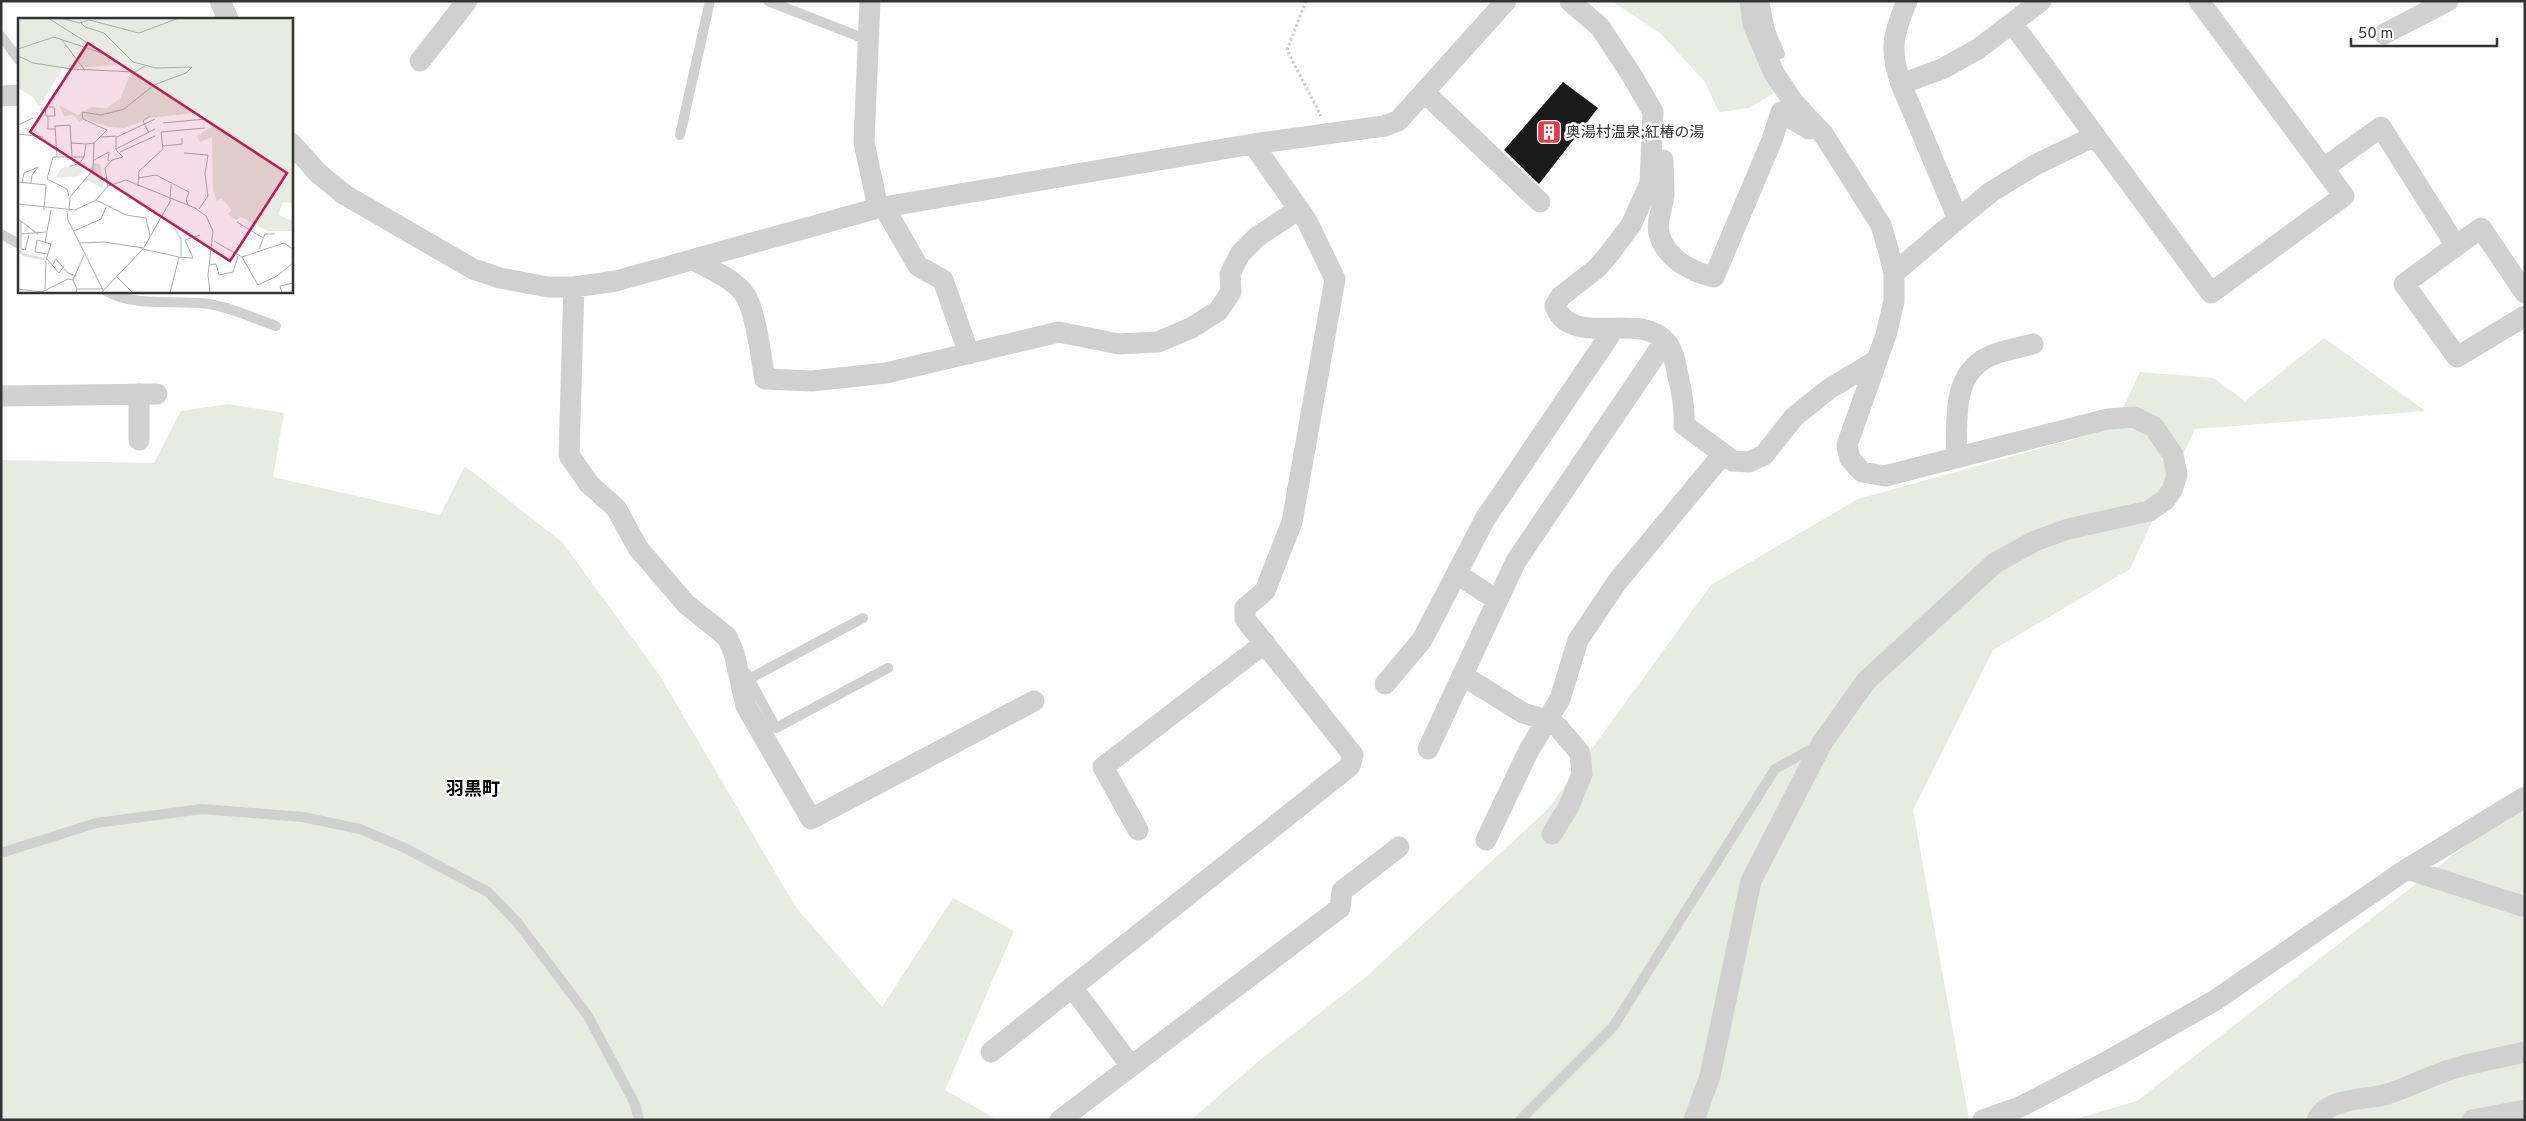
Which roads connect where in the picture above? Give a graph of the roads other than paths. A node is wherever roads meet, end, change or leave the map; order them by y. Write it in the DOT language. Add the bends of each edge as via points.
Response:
graph roads {
  1 [pos="220,1"];
  2 [pos="467,1"];
  3 [pos="710,1"];
  4 [pos="768,1"];
  5 [pos="870,1"];
  6 [pos="1506,1"];
  7 [pos="1570,1"];
  8 [pos="1750,1"];
  9 [pos="1764,1"];
  10 [pos="1907,1"];
  11 [pos="2041,1"];
  12 [pos="2199,1"];
  13 [pos="2448,1"];
  14 [pos="228,18"];
  15 [pos="2012,23"];
  16 [pos="2384,34"];
  17 [pos="1,36"];
  18 [pos="868,40"];
  19 [pos="1780,54"];
  20 [pos="18,59"];
  21 [pos="420,61"];
  22 [pos="1901,84"];
  23 [pos="1424,92"];
  24 [pos="18,95"];
  25 [pos="1,96"];
  26 [pos="1652,112"];
  27 [pos="1824,135"];
  28 [pos="680,136"];
  29 [pos="2095,136"];
  30 [pos="292,144"];
  31 [pos="1253,144"];
  32 [pos="2324,168"];
  33 [pos="1540,202"];
  34 [pos="881,208"];
  35 [pos="1299,209"];
  36 [pos="1958,220"];
  37 [pos="1,234"];
  38 [pos="18,243"];
  39 [pos="2456,246"];
  40 [pos="694,260"];
  41 [pos="1894,272"];
  42 [pos="574,286"];
  43 [pos="108,292"];
  44 [pos="2525,293"];
  45 [pos="2525,316"];
  46 [pos="276,326"];
  47 [pos="1614,329"];
  48 [pos="1665,341"];
  49 [pos="2033,344"];
  50 [pos="969,354"];
  51 [pos="1877,360"];
  52 [pos="1,396"];
  53 [pos="139,440"];
  54 [pos="1723,454"];
  55 [pos="1956,458"];
  56 [pos="1457,574"];
  57 [pos="1497,600"];
  58 [pos="863,618"];
  59 [pos="1264,643"];
  60 [pos="734,653"];
  61 [pos="888,668"];
  62 [pos="1462,675"];
  63 [pos="749,679"];
  64 [pos="1385,684"];
  65 [pos="1034,701"];
  66 [pos="1547,720"];
  67 [pos="1822,743"];
  68 [pos="1428,748"];
  69 [pos="2525,797"];
  70 [pos="1138,830"];
  71 [pos="1552,834"];
  72 [pos="1486,840"];
  73 [pos="1398,847"];
  74 [pos="1,853"];
  75 [pos="2407,869"];
  76 [pos="2525,907"];
  77 [pos="1072,987"];
  78 [pos="991,1052"];
  79 [pos="2525,1052"];
  80 [pos="1131,1066"];
  81 [pos="2525,1110"];
  82 [pos="639,1120"];
  83 [pos="1060,1120"];
  84 [pos="1520,1120"];
  85 [pos="1694,1120"];
  86 [pos="1983,1120"];
  87 [pos="2317,1120"];
  88 [pos="2472,1120"];
  1 -- 14 [label="street"];
  2 -- 21 [label="street"];
  3 -- 28 [label="lane"];
  4 -- 18 [label="lane"];
  5 -- 18 [label="street"];
  6 -- 23 [label="street"];
  7 -- 26 [label="street" via="1600,27 1632,74"];
  8 -- 27 [label="street" via="1753,24 1774,73 1794,103"];
  9 -- 19 [label="lane" via="1770,30"];
  10 -- 22 [label="street" via="1895,29 1893,60"];
  11 -- 15 [label="street"];
  12 -- 32 [label="street"];
  13 -- 16 [label="street"];
  15 -- 22 [label="street" via="1978,49"];
  15 -- 29 [label="street"];
  17 -- 20 [label="lane"];
  18 -- 34 [label="street" via="864,142"];
  22 -- 36 [label="street"];
  23 -- 31 [label="street" via="1398,121 1384,126"];
  23 -- 33 [label="street"];
  24 -- 25 [label="street"];
  26 -- 27 [label="street" via="1662,129 1664,195 1658,232 1664,247 1683,265 1714,277 1781,112"];
  26 -- 47 [label="street" via="1650,182 1631,225 1596,269 1561,296 1555,306 1558,316 1569,323"];
  27 -- 41 [label="street" via="1881,225"];
  29 -- 32 [label="street" via="2211,292 2344,196"];
  29 -- 36 [label="street" via="2035,165 1999,187"];
  30 -- 42 [label="street" via="319,174 346,195 473,268 500,278 548,287"];
  31 -- 34 [label="street"];
  31 -- 35 [label="street"];
  32 -- 39 [label="street" via="2381,127"];
  34 -- 40 [label="street"];
  34 -- 50 [label="street" via="918,266 943,280"];
  35 -- 50 [label="street" via="1257,237 1240,254 1230,274 1231,292 1218,311 1191,328 1158,342 1119,344 1059,332"];
  35 -- 59 [label="street" via="1335,279 1292,522 1265,591 1245,608 1245,619"];
  36 -- 41 [label="street"];
  37 -- 38 [label="lane"];
  39 -- 44 [label="street" via="2481,228"];
  39 -- 45 [label="street" via="2404,284 2457,357"];
  40 -- 42 [label="street" via="616,281"];
  40 -- 50 [label="street" via="732,282 745,294 751,308 764,378 812,381 886,373"];
  41 -- 51 [label="street" via="1894,300"];
  42 -- 60 [label="street" via="569,455 589,484 616,508 638,548 686,604 727,637"];
  43 -- 46 [label="lane" via="134,301 210,304"];
  47 -- 48 [label="street" via="1642,328 1658,334"];
  47 -- 56 [label="street" via="1484,518"];
  48 -- 54 [label="street" via="1674,357 1683,396 1684,425"];
  48 -- 57 [label="street" via="1516,561"];
  49 -- 55 [label="street" via="1989,356 1966,375 1959,390"];
  51 -- 54 [label="street" via="1829,389 1794,417 1764,455 1749,462 1733,461"];
  51 -- 55 [label="street" via="1848,445 1850,459 1862,472 1884,476"];
  52 -- 53 [label="street" via="148,394"];
  54 -- 66 [label="street" via="1617,582 1578,640 1560,699"];
  55 -- 67 [label="street" via="2108,419 2134,417 2154,427 2166,441 2174,455 2177,475 2165,500 2149,511 2068,529 2035,541 1995,563 1866,681"];
  56 -- 57 [label="street"];
  56 -- 64 [label="street" via="1422,640"];
  57 -- 62 [label="street"];
  58 -- 63 [label="lane"];
  59 -- 70 [label="street" via="1103,766"];
  59 -- 77 [label="street" via="1354,755 1350,766"];
  60 -- 63 [label="lane"];
  60 -- 65 [label="street" via="746,706 811,819"];
  61 -- 63 [label="lane" via="776,728"];
  62 -- 66 [label="street" via="1523,713"];
  62 -- 68 [label="street"];
  66 -- 71 [label="street" via="1558,727 1580,753 1582,774 1569,806"];
  66 -- 72 [label="street"];
  67 -- 84 [label="lane" via="1775,769 1613,1027"];
  67 -- 85 [label="street" via="1751,881 1710,1076"];
  69 -- 75 [label="street"];
  73 -- 80 [label="street" via="1342,891 1340,908"];
  74 -- 82 [label="lane" via="96,822 202,809 302,817 360,830 405,848 488,892 517,922 588,1016 635,1104"];
  75 -- 76 [label="street"];
  75 -- 86 [label="street" via="2214,1001 2020,1107"];
  77 -- 78 [label="street"];
  77 -- 80 [label="street"];
  79 -- 87 [label="street" via="2450,1069 2384,1095 2333,1107"];
  80 -- 83 [label="street"];
  81 -- 88 [label="street"];
}
